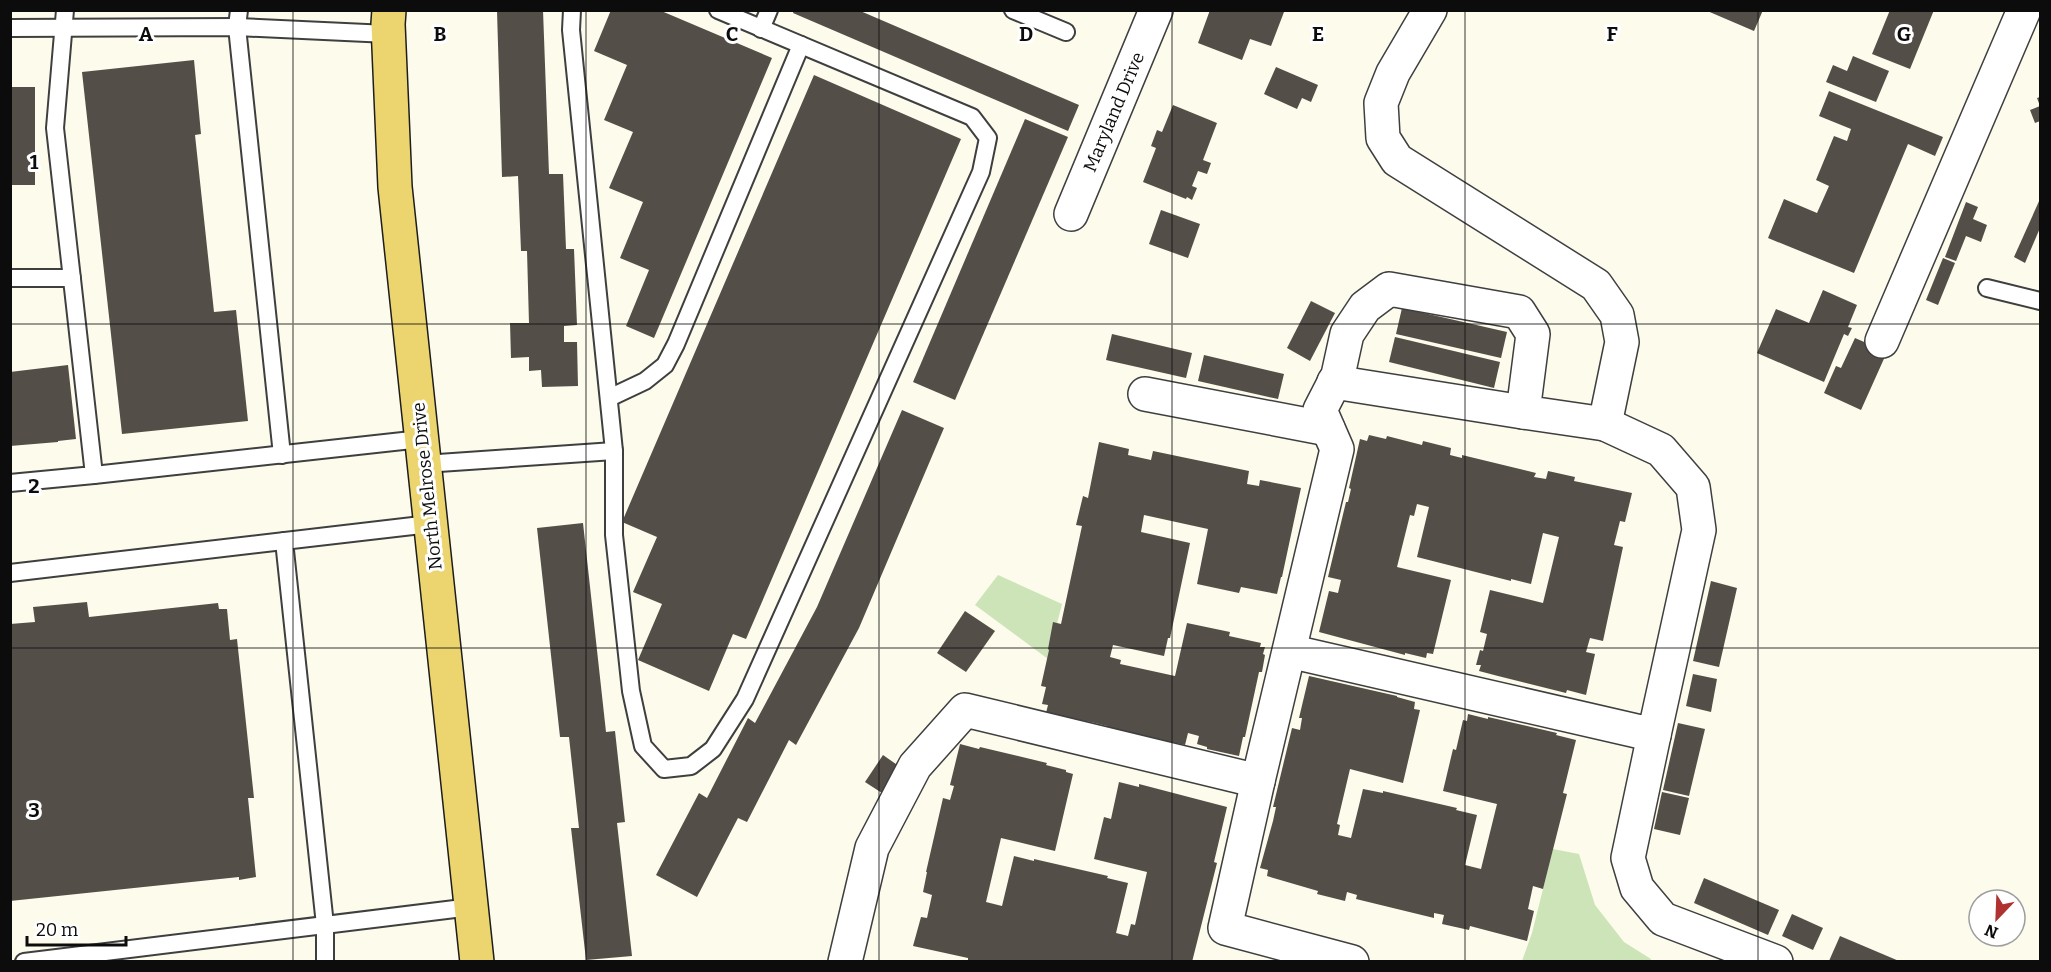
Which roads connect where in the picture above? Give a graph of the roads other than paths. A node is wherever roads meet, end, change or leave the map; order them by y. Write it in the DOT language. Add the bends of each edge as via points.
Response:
graph roads {
  1 [pos="65,10"];
  2 [pos="572,10"];
  3 [pos="718,10"];
  4 [pos="768,10"];
  5 [pos="1013,10"];
  6 [pos="1156,10"];
  7 [pos="1430,10"];
  8 [pos="2024,10"];
  9 [pos="238,19"];
  10 [pos="388,22"];
  11 [pos="10,28"];
  12 [pos="63,28"];
  13 [pos="761,28"];
  14 [pos="1066,32"];
  15 [pos="801,45"];
  16 [pos="1071,214"];
  17 [pos="10,278"];
  18 [pos="72,278"];
  19 [pos="1987,288"];
  20 [pos="2040,301"];
  21 [pos="1882,341"];
  22 [pos="1334,382"];
  23 [pos="1145,394"];
  24 [pos="609,398"];
  25 [pos="1524,412"];
  26 [pos="1605,424"];
  27 [pos="1328,429"];
  28 [pos="614,451"];
  29 [pos="423,452"];
  30 [pos="282,455"];
  31 [pos="94,475"];
  32 [pos="10,483"];
  33 [pos="430,524"];
  34 [pos="284,541"];
  35 [pos="10,573"];
  36 [pos="1289,651"];
  37 [pos="1654,735"];
  38 [pos="1258,781"];
  39 [pos="471,907"];
  40 [pos="325,925"];
  41 [pos="1759,958"];
  42 [pos="24,962"];
  43 [pos="325,962"];
  44 [pos="477,962"];
  45 [pos="845,962"];
  46 [pos="1352,962"];
  1 -- 12 [label="lane"];
  2 -- 24 [label="lane"];
  3 -- 13 [label="lane"];
  4 -- 13 [label="lane"];
  5 -- 14 [label="lane"];
  6 -- 16 [label="street, Maryland Drive"];
  7 -- 26 [label="street" via="1393,72 1381,103 1383,138 1397,160 1596,285 1617,315 1623,342"];
  8 -- 21 [label="street"];
  9 -- 10 [label="lane"];
  9 -- 12 [label="lane"];
  9 -- 30 [label="lane"];
  10 -- 29 [label="main road, North Melrose Drive" via="395,187"];
  11 -- 12 [label="lane"];
  12 -- 18 [label="lane" via="55,128"];
  13 -- 15 [label="lane"];
  15 -- 24 [label="lane" via="673,351 665,365 645,381"];
  15 -- 28 [label="lane" via="972,117 988,138 981,172 745,699 713,749 691,766 664,769 643,746 631,691 614,535"];
  17 -- 18 [label="lane"];
  18 -- 31 [label="lane"];
  19 -- 20 [label="lane"];
  22 -- 25 [label="street"];
  22 -- 25 [label="street" via="1347,334 1365,307 1389,289 1519,312 1533,334"];
  22 -- 27 [label="street" via="1320,410"];
  23 -- 27 [label="street"];
  24 -- 28 [label="lane"];
  25 -- 26 [label="street"];
  26 -- 37 [label="street" via="1661,450 1694,487 1699,530"];
  27 -- 36 [label="street" via="1337,449"];
  28 -- 29 [label="lane"];
  29 -- 30 [label="lane"];
  29 -- 33 [label="main road, North Melrose Drive"];
  30 -- 31 [label="lane"];
  31 -- 32 [label="lane"];
  33 -- 34 [label="lane"];
  33 -- 39 [label="main road, North Melrose Drive"];
  34 -- 35 [label="lane"];
  34 -- 40 [label="lane"];
  36 -- 37 [label="street"];
  36 -- 38 [label="street"];
  37 -- 41 [label="street" via="1628,858 1637,888 1663,919"];
  38 -- 45 [label="street" via="965,710 915,766 872,848"];
  38 -- 46 [label="street" via="1225,928"];
  39 -- 40 [label="lane"];
  39 -- 44 [label="main road, North Melrose Drive"];
  40 -- 42 [label="lane"];
  40 -- 43 [label="lane"];
}
